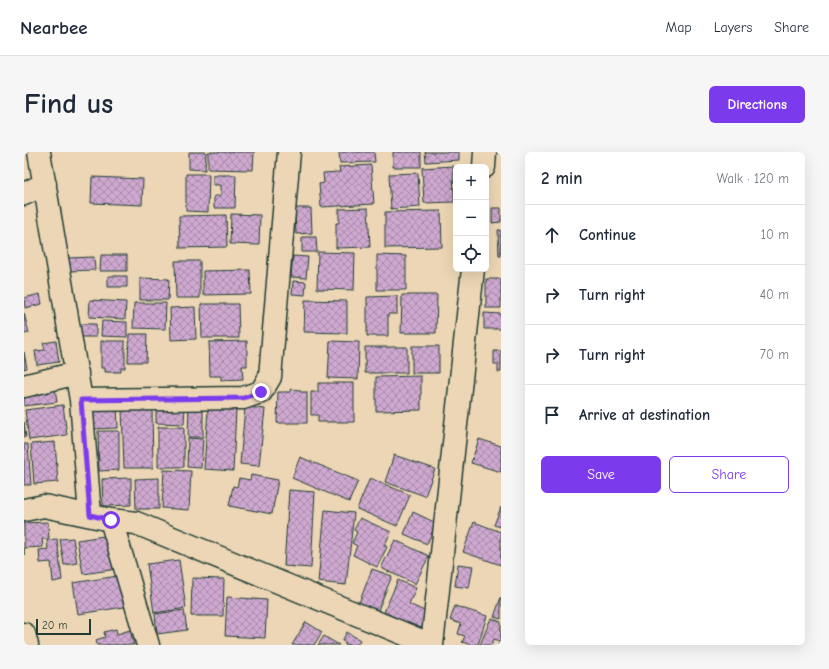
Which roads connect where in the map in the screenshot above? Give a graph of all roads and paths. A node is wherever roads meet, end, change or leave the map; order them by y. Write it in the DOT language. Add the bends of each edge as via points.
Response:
graph roads {
  1 [pos="39,152"];
  2 [pos="289,152"];
  3 [pos="486,152"];
  4 [pos="484,164"];
  5 [pos="45,184"];
  6 [pos="24,194"];
  7 [pos="473,272"];
  8 [pos="77,373"];
  9 [pos="24,386"];
  10 [pos="81,400"];
  11 [pos="24,510"];
  12 [pos="90,515"];
  13 [pos="111,520"];
  14 [pos="24,634"];
  15 [pos="27,645"];
  16 [pos="148,645"];
  17 [pos="432,645"];
  1 -- 5 [label="street"];
  2 -- 10 [label="street" via="270,377 261,392 243,398"];
  3 -- 4 [label="street"];
  5 -- 6 [label="street"];
  5 -- 8 [label="street"];
  7 -- 17 [label="street"];
  8 -- 9 [label="street"];
  8 -- 10 [label="street"];
  10 -- 12 [label="street"];
  11 -- 12 [label="street" via="44,506"];
  12 -- 13 [label="street"];
  13 -- 16 [label="street"];
  13 -- 17 [label="street" via="136,523"];
  14 -- 15 [label="street"];
}
